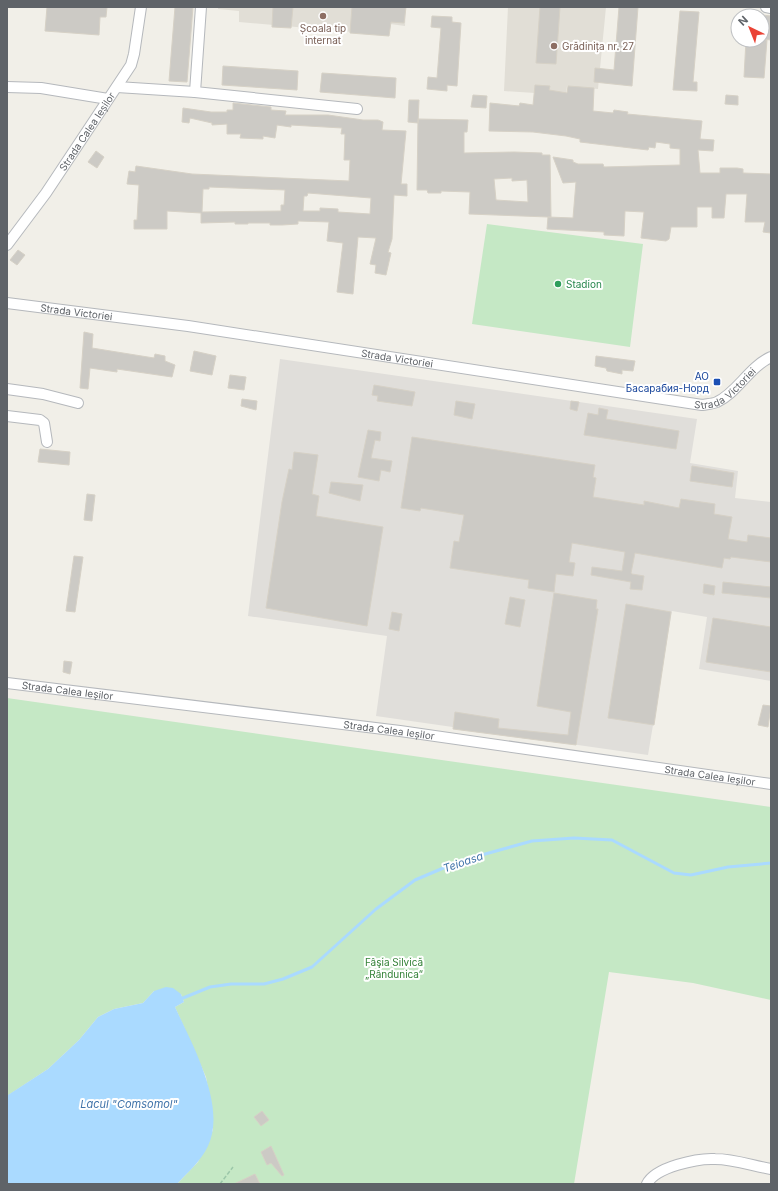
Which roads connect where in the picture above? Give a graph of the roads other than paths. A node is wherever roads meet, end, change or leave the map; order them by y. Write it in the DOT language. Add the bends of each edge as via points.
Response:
graph roads {
  1 [pos="141,7"];
  2 [pos="201,7"];
  3 [pos="766,7"];
  4 [pos="771,8"];
  5 [pos="7,87"];
  6 [pos="117,87"];
  7 [pos="195,92"];
  8 [pos="108,99"];
  9 [pos="357,109"];
  10 [pos="7,245"];
  11 [pos="7,303"];
  12 [pos="771,357"];
  13 [pos="7,389"];
  14 [pos="78,403"];
  15 [pos="7,416"];
  16 [pos="47,442"];
  17 [pos="7,683"];
  18 [pos="771,784"];
  19 [pos="771,1169"];
  20 [pos="647,1184"];
  1 -- 6 [label="street, Strada Calea Ieșilor" via="131,65"];
  2 -- 7 [label="street"];
  3 -- 4 [label="street"];
  5 -- 8 [label="street" via="41,88"];
  6 -- 7 [label="street"];
  6 -- 8 [label="street, Strada Calea Ieșilor"];
  7 -- 9 [label="street"];
  8 -- 10 [label="street, Strada Calea Ieșilor" via="46,193"];
  11 -- 12 [label="street, Strada Victoriei" via="188,326 702,405 722,399 762,361"];
  13 -- 14 [label="street" via="43,394"];
  15 -- 16 [label="street" via="40,420 44,423"];
  17 -- 18 [label="street, Strada Calea Ieșilor" via="400,731"];
  19 -- 20 [label="street" via="715,1159 702,1160 662,1170"];
}
